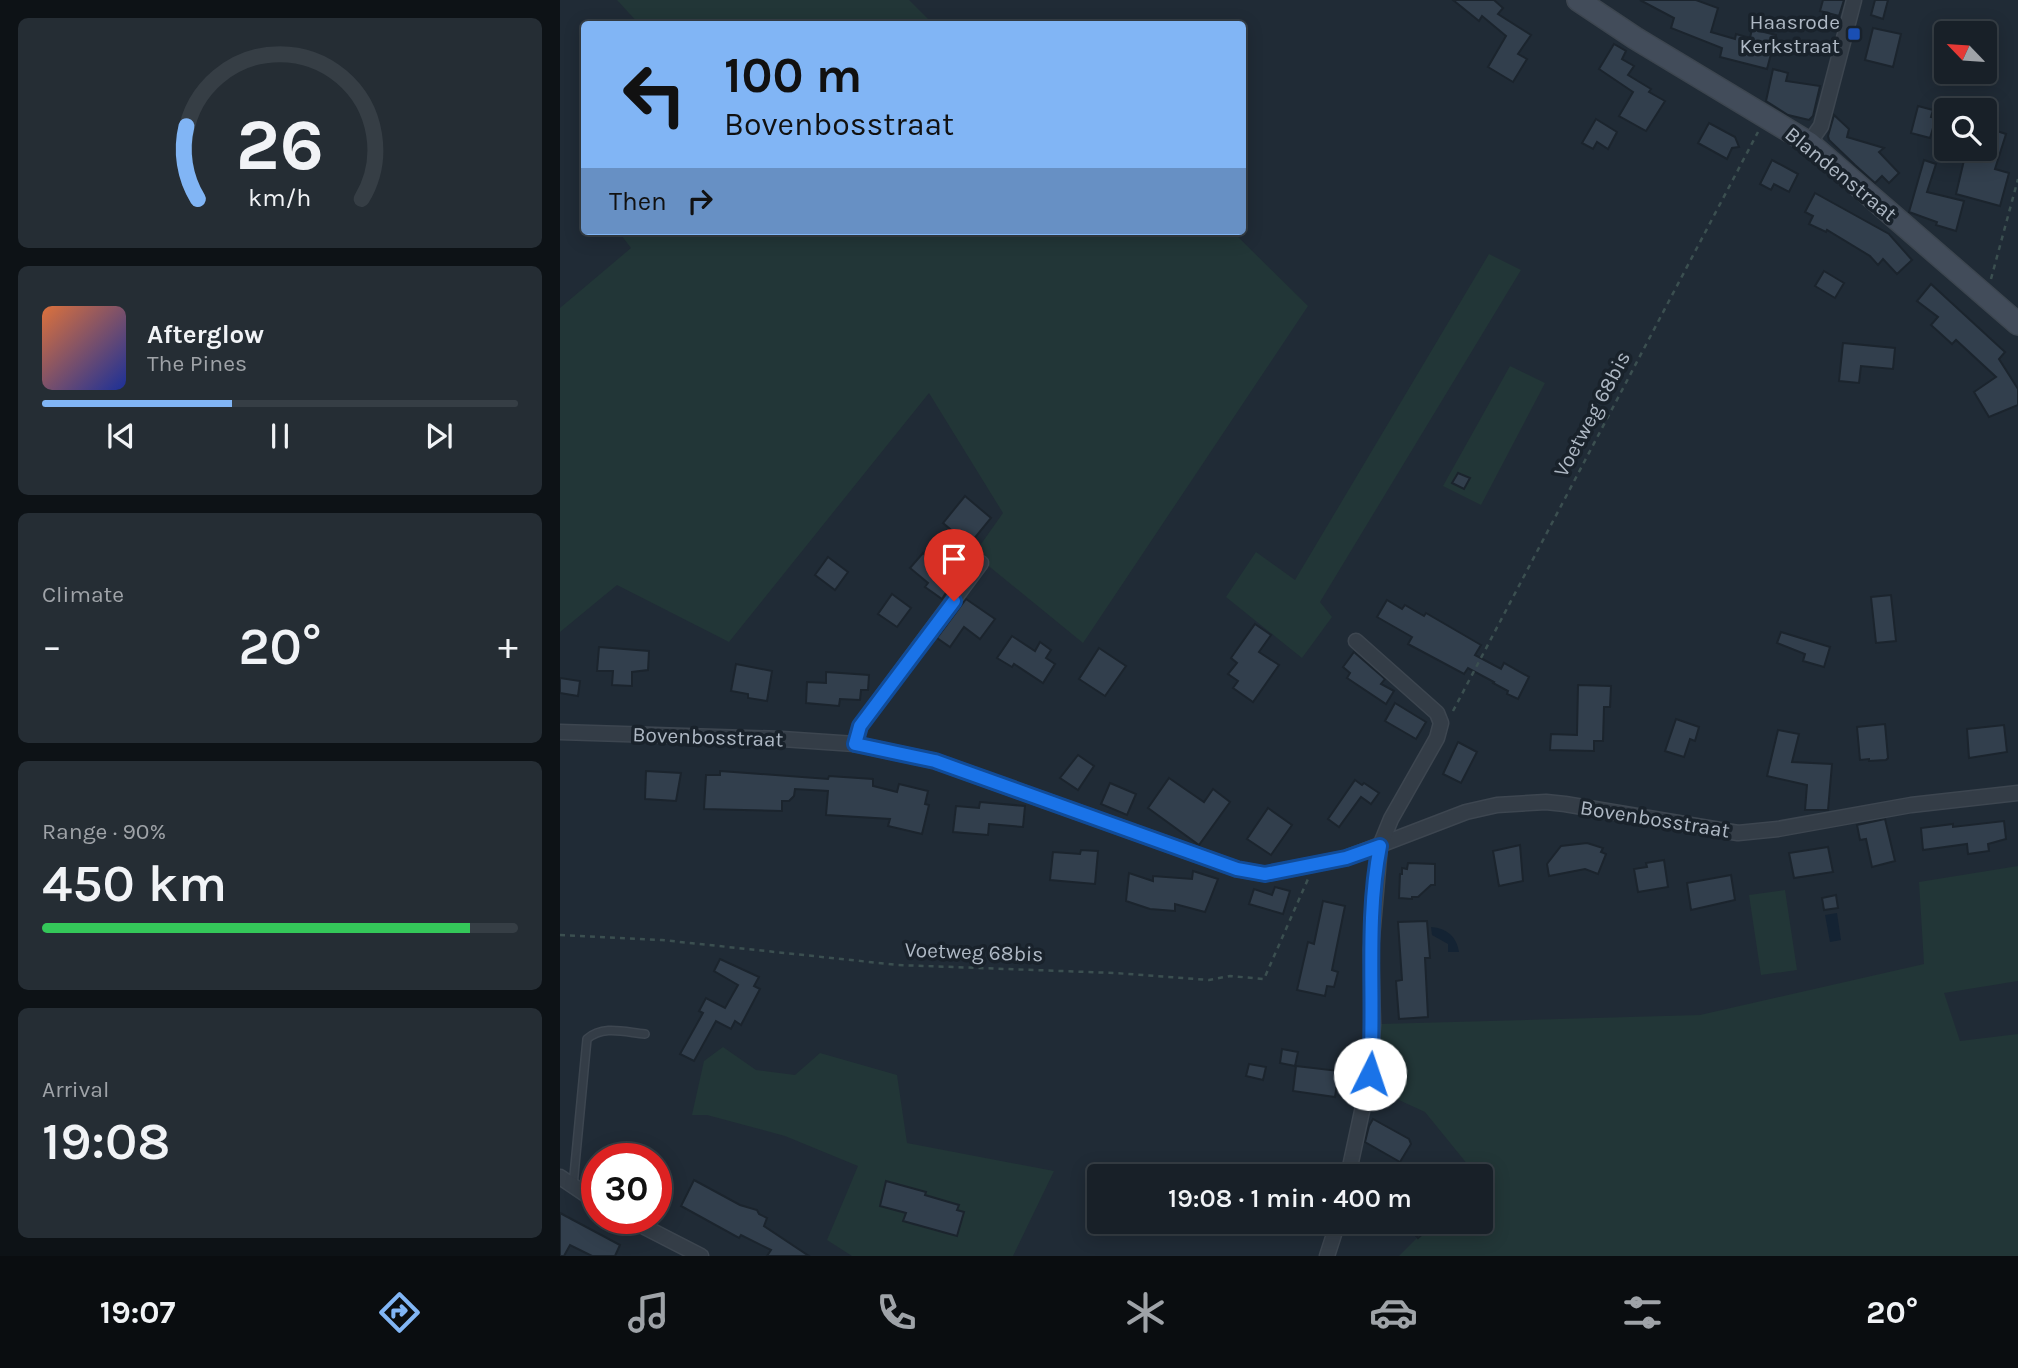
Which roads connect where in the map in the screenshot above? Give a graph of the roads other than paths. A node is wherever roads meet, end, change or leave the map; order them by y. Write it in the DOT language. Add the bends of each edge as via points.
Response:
graph roads {
  1 [pos="1578,0"];
  2 [pos="1854,0"];
  3 [pos="1809,143"];
  4 [pos="2018,324"];
  5 [pos="981,564"];
  6 [pos="1356,641"];
  7 [pos="560,732"];
  8 [pos="855,744"];
  9 [pos="2018,793"];
  10 [pos="1380,846"];
  11 [pos="645,1034"];
  12 [pos="1351,1164"];
  13 [pos="560,1177"];
  14 [pos="573,1186"];
  15 [pos="581,1191"];
  16 [pos="659,1234"];
  17 [pos="1334,1234"];
  18 [pos="701,1256"];
  19 [pos="1327,1256"];
  1 -- 3 [label="street, Blandenstraat"];
  2 -- 3 [label="street" via="1821,126"];
  3 -- 4 [label="street, Blandenstraat"];
  5 -- 8 [label="street" via="860,726"];
  6 -- 10 [label="street" via="1437,713 1441,723"];
  7 -- 8 [label="street, Bovenbosstraat"];
  8 -- 10 [label="street, Bovenbosstraat" via="935,761 1237,869 1265,874 1314,866"];
  9 -- 10 [label="street, Bovenbosstraat" via="1911,804 1738,833 1565,804 1497,805 1466,812"];
  10 -- 12 [label="street" via="1371,949 1370,1074"];
  11 -- 14 [label="lane" via="603,1030 587,1039"];
  13 -- 14 [label="street"];
  14 -- 15 [label="street"];
  16 -- 18 [label="street"];
  17 -- 19 [label="street"];
}
